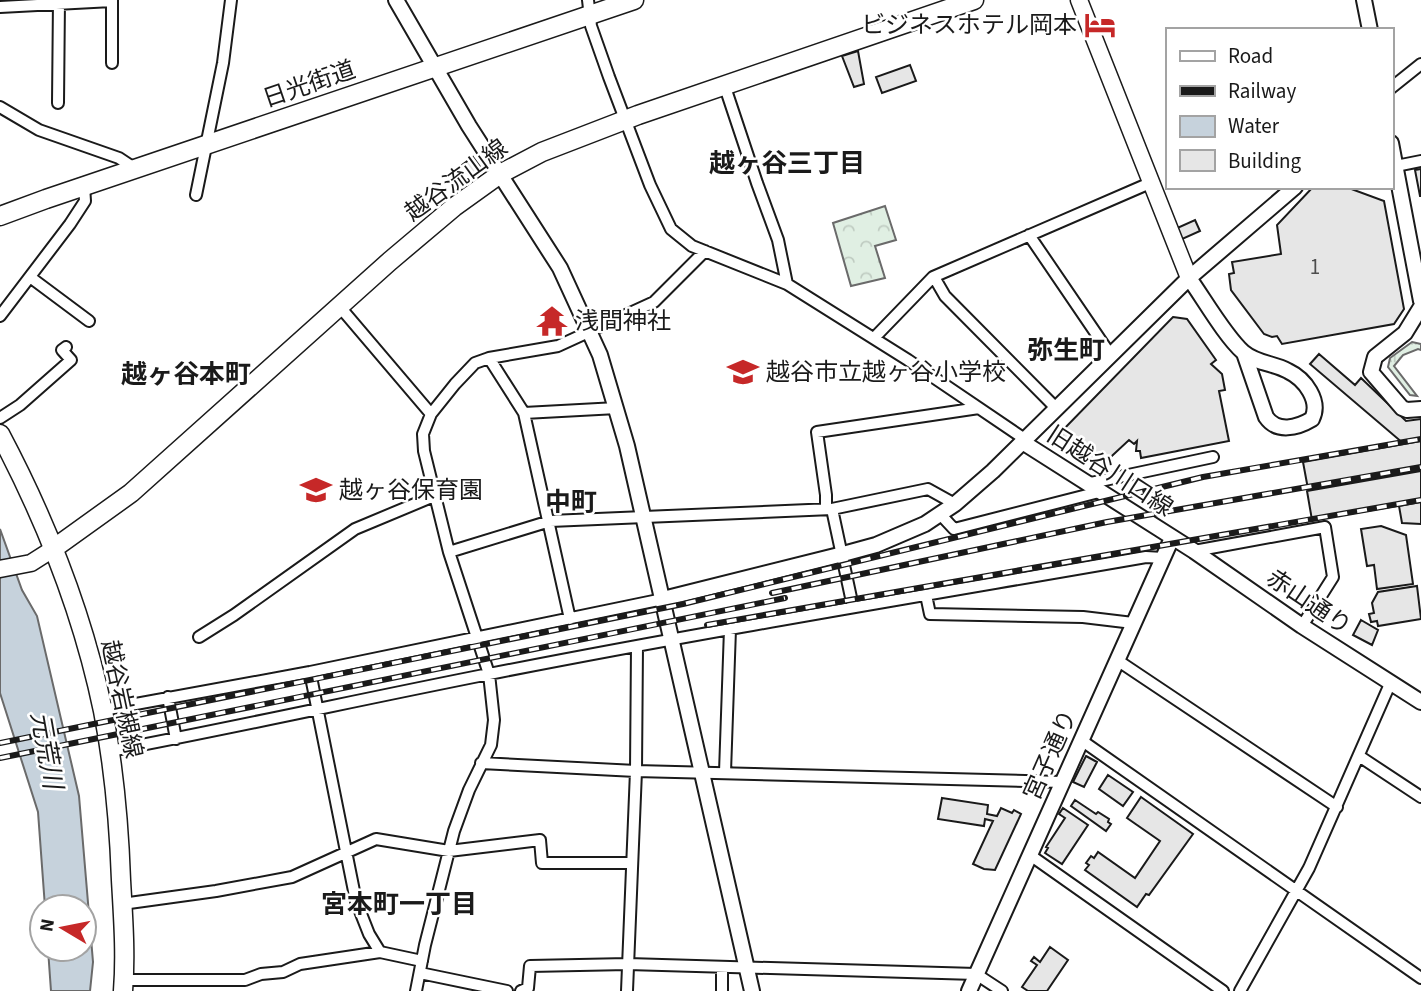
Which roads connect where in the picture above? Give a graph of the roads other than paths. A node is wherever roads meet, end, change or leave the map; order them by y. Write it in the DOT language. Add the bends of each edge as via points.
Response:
graph roads {
  1 [pos="231,0"];
  2 [pos="396,0"];
  3 [pos="634,0"];
  4 [pos="974,0"];
  5 [pos="1079,0"];
  6 [pos="1364,0"];
  7 [pos="59,1"];
  8 [pos="112,1"];
  9 [pos="0,7"];
  10 [pos="589,7"];
  11 [pos="1370,28"];
  12 [pos="112,62"];
  13 [pos="1421,64"];
  14 [pos="434,67"];
  15 [pos="724,84"];
  16 [pos="1393,86"];
  17 [pos="58,103"];
  18 [pos="0,107"];
  19 [pos="624,120"];
  20 [pos="207,144"];
  21 [pos="1393,152"];
  22 [pos="1421,161"];
  23 [pos="1396,166"];
  24 [pos="134,169"];
  25 [pos="500,174"];
  26 [pos="1150,183"];
  27 [pos="84,186"];
  28 [pos="1293,189"];
  29 [pos="197,195"];
  30 [pos="0,216"];
  31 [pos="1029,234"];
  32 [pos="705,251"];
  33 [pos="30,277"];
  34 [pos="934,277"];
  35 [pos="1189,278"];
  36 [pos="787,284"];
  37 [pos="1421,301"];
  38 [pos="340,307"];
  39 [pos="1421,307"];
  40 [pos="0,316"];
  41 [pos="89,321"];
  42 [pos="1421,332"];
  43 [pos="591,333"];
  44 [pos="1405,333"];
  45 [pos="874,338"];
  46 [pos="66,347"];
  47 [pos="1244,353"];
  48 [pos="1110,354"];
  49 [pos="489,358"];
  50 [pos="1275,367"];
  51 [pos="1257,392"];
  52 [pos="617,408"];
  53 [pos="979,408"];
  54 [pos="1057,409"];
  55 [pos="1421,409"];
  56 [pos="524,413"];
  57 [pos="432,414"];
  58 [pos="0,418"];
  59 [pos="0,434"];
  60 [pos="1025,442"];
  61 [pos="1213,457"];
  62 [pos="1086,484"];
  63 [pos="1098,492"];
  64 [pos="434,496"];
  65 [pos="955,505"];
  66 [pos="829,509"];
  67 [pos="940,514"];
  68 [pos="644,516"];
  69 [pos="550,521"];
  70 [pos="1172,538"];
  71 [pos="53,549"];
  72 [pos="1194,551"];
  73 [pos="449,552"];
  74 [pos="843,554"];
  75 [pos="1163,558"];
  76 [pos="0,569"];
  77 [pos="926,595"];
  78 [pos="663,598"];
  79 [pos="853,607"];
  80 [pos="570,619"];
  81 [pos="1133,624"];
  82 [pos="1302,626"];
  83 [pos="730,629"];
  84 [pos="199,637"];
  85 [pos="476,638"];
  86 [pos="672,639"];
  87 [pos="637,646"];
  88 [pos="1117,660"];
  89 [pos="310,672"];
  90 [pos="489,674"];
  91 [pos="1390,684"];
  92 [pos="168,697"];
  93 [pos="1421,702"];
  94 [pos="103,710"];
  95 [pos="319,711"];
  96 [pos="176,739"];
  97 [pos="1082,740"];
  98 [pos="110,751"];
  99 [pos="1359,756"];
  100 [pos="481,763"];
  101 [pos="636,771"];
  102 [pos="702,772"];
  103 [pos="725,772"];
  104 [pos="1062,782"];
  105 [pos="1421,797"];
  106 [pos="1337,807"];
  107 [pos="449,851"];
  108 [pos="346,852"];
  109 [pos="1030,855"];
  110 [pos="632,863"];
  111 [pos="1296,892"];
  112 [pos="122,904"];
  113 [pos="380,952"];
  114 [pos="422,961"];
  115 [pos="628,964"];
  116 [pos="747,967"];
  117 [pos="722,968"];
  118 [pos="420,973"];
  119 [pos="976,974"];
  120 [pos="1421,978"];
  121 [pos="123,985"];
  122 [pos="246,986"];
  123 [pos="416,991"];
  124 [pos="507,991"];
  125 [pos="521,991"];
  126 [pos="627,991"];
  127 [pos="722,991"];
  128 [pos="752,991"];
  129 [pos="969,991"];
  130 [pos="1002,991"];
  131 [pos="1223,991"];
  132 [pos="1240,991"];
  1 -- 20 [label="street"];
  2 -- 14 [label="street"];
  3 -- 10 [label="main road, 日光街道"];
  4 -- 15 [label="main road, 越谷流山線"];
  5 -- 26 [label="main road"];
  6 -- 11 [label="street"];
  7 -- 8 [label="street"];
  7 -- 9 [label="street"];
  7 -- 17 [label="street"];
  8 -- 12 [label="street"];
  10 -- 14 [label="main road, 日光街道"];
  10 -- 19 [label="street" via="591,26"];
  13 -- 16 [label="street"];
  14 -- 20 [label="main road, 日光街道"];
  14 -- 25 [label="street"];
  15 -- 19 [label="main road, 越谷流山線"];
  15 -- 36 [label="street" via="778,240"];
  18 -- 24 [label="street" via="39,130 119,158"];
  19 -- 25 [label="main road, 越谷流山線"];
  19 -- 32 [label="street" via="671,229"];
  20 -- 24 [label="main road, 日光街道"];
  20 -- 29 [label="street"];
  21 -- 23 [label="street"];
  22 -- 23 [label="street"];
  23 -- 37 [label="street"];
  24 -- 27 [label="main road, 日光街道"];
  25 -- 38 [label="main road, 越谷流山線" via="454,207"];
  25 -- 43 [label="street" via="560,268"];
  26 -- 31 [label="street"];
  26 -- 35 [label="main road"];
  27 -- 30 [label="main road, 日光街道"];
  27 -- 33 [label="street" via="85,201"];
  28 -- 35 [label="street"];
  31 -- 34 [label="street"];
  31 -- 48 [label="street"];
  32 -- 36 [label="street"];
  32 -- 43 [label="street" via="654,302"];
  33 -- 40 [label="street"];
  33 -- 41 [label="street"];
  34 -- 45 [label="street"];
  34 -- 54 [label="street" via="945,296"];
  35 -- 47 [label="street"];
  35 -- 48 [label="street"];
  36 -- 45 [label="street"];
  38 -- 57 [label="street"];
  38 -- 71 [label="main road, 越谷流山線" via="131,493"];
  39 -- 44 [label="street"];
  42 -- 44 [label="street"];
  43 -- 49 [label="street" via="558,346"];
  43 -- 52 [label="street"];
  44 -- 55 [label="street" via="1374,357 1371,372 1402,408"];
  45 -- 53 [label="street"];
  46 -- 58 [label="street" via="62,350 71,360"];
  47 -- 50 [label="street"];
  47 -- 51 [label="street"];
  48 -- 54 [label="street"];
  49 -- 56 [label="street"];
  49 -- 57 [label="street" via="475,363"];
  50 -- 51 [label="street" via="1261,377"];
  50 -- 51 [label="street" via="1288,371 1309,390 1315,404 1312,419 1288,428 1275,426 1266,417"];
  52 -- 56 [label="street"];
  52 -- 68 [label="street"];
  53 -- 60 [label="street"];
  53 -- 66 [label="street" via="817,432"];
  54 -- 60 [label="street"];
  56 -- 69 [label="street"];
  57 -- 64 [label="street" via="423,434"];
  59 -- 71 [label="main road, 越谷岩槻線"];
  60 -- 62 [label="street, 旧越谷川口線"];
  60 -- 65 [label="street"];
  61 -- 62 [label="street"];
  62 -- 63 [label="street, 旧越谷川口線"];
  63 -- 67 [label="street" via="954,529"];
  63 -- 70 [label="street, 旧越谷川口線"];
  64 -- 73 [label="street"];
  64 -- 84 [label="street" via="355,528"];
  65 -- 66 [label="street" via="928,489"];
  65 -- 67 [label="street"];
  66 -- 68 [label="street"];
  66 -- 74 [label="street"];
  67 -- 74 [label="street" via="905,534"];
  68 -- 69 [label="street"];
  68 -- 78 [label="street"];
  69 -- 73 [label="street"];
  69 -- 80 [label="street"];
  70 -- 72 [label="street, 赤山通り"];
  70 -- 75 [label="street, 宮子通り"];
  71 -- 76 [label="main road" via="38,560"];
  71 -- 94 [label="main road, 越谷岩槻線" via="75,608"];
  72 -- 82 [label="street, 赤山通り"];
  72 -- 82 [label="street" via="1325,527 1333,577"];
  73 -- 85 [label="street"];
  74 -- 78 [label="street"];
  74 -- 79 [label="street"];
  75 -- 77 [label="street" via="1146,557"];
  75 -- 81 [label="street, 宮子通り"];
  77 -- 79 [label="street"];
  77 -- 81 [label="street" via="930,614 1083,617"];
  78 -- 80 [label="street"];
  78 -- 86 [label="street"];
  79 -- 83 [label="street"];
  80 -- 85 [label="street"];
  81 -- 88 [label="street, 宮子通り"];
  82 -- 91 [label="street, 赤山通り"];
  83 -- 86 [label="street"];
  83 -- 103 [label="street"];
  85 -- 89 [label="street"];
  85 -- 90 [label="street"];
  86 -- 87 [label="street"];
  86 -- 102 [label="street"];
  87 -- 90 [label="street"];
  87 -- 101 [label="street"];
  88 -- 97 [label="street, 宮子通り"];
  88 -- 106 [label="street"];
  89 -- 92 [label="street"];
  89 -- 95 [label="street"];
  90 -- 95 [label="street"];
  90 -- 100 [label="street" via="494,720 491,745"];
  91 -- 93 [label="street, 赤山通り"];
  91 -- 99 [label="street"];
  92 -- 94 [label="street"];
  92 -- 96 [label="street"];
  94 -- 98 [label="main road, 越谷岩槻線"];
  95 -- 96 [label="street"];
  95 -- 108 [label="street"];
  96 -- 98 [label="street"];
  97 -- 104 [label="street, 宮子通り"];
  97 -- 111 [label="street"];
  98 -- 112 [label="main road, 越谷岩槻線"];
  99 -- 105 [label="street"];
  99 -- 106 [label="street"];
  100 -- 101 [label="street"];
  100 -- 107 [label="street"];
  101 -- 102 [label="street"];
  101 -- 110 [label="street"];
  102 -- 103 [label="street"];
  102 -- 116 [label="street"];
  103 -- 104 [label="street"];
  104 -- 109 [label="street, 宮子通り"];
  106 -- 111 [label="street"];
  107 -- 108 [label="street" via="376,839"];
  107 -- 110 [label="street" via="540,840 542,863"];
  107 -- 114 [label="street"];
  108 -- 112 [label="street" via="292,877"];
  108 -- 113 [label="street" via="356,901"];
  109 -- 119 [label="street, 宮子通り"];
  109 -- 131 [label="street"];
  110 -- 115 [label="street"];
  111 -- 120 [label="street"];
  111 -- 132 [label="street"];
  112 -- 121 [label="main road, 越谷岩槻線"];
  113 -- 114 [label="street"];
  113 -- 122 [label="street" via="300,964 283,972 261,974"];
  114 -- 118 [label="street"];
  115 -- 117 [label="street"];
  115 -- 125 [label="street" via="530,966 528,988"];
  115 -- 126 [label="street"];
  116 -- 117 [label="street"];
  116 -- 119 [label="street"];
  116 -- 128 [label="street"];
  117 -- 127 [label="street"];
  118 -- 123 [label="street"];
  118 -- 124 [label="street"];
  119 -- 129 [label="street, 宮子通り"];
  119 -- 130 [label="street"];
  121 -- 122 [label="street"];
}
